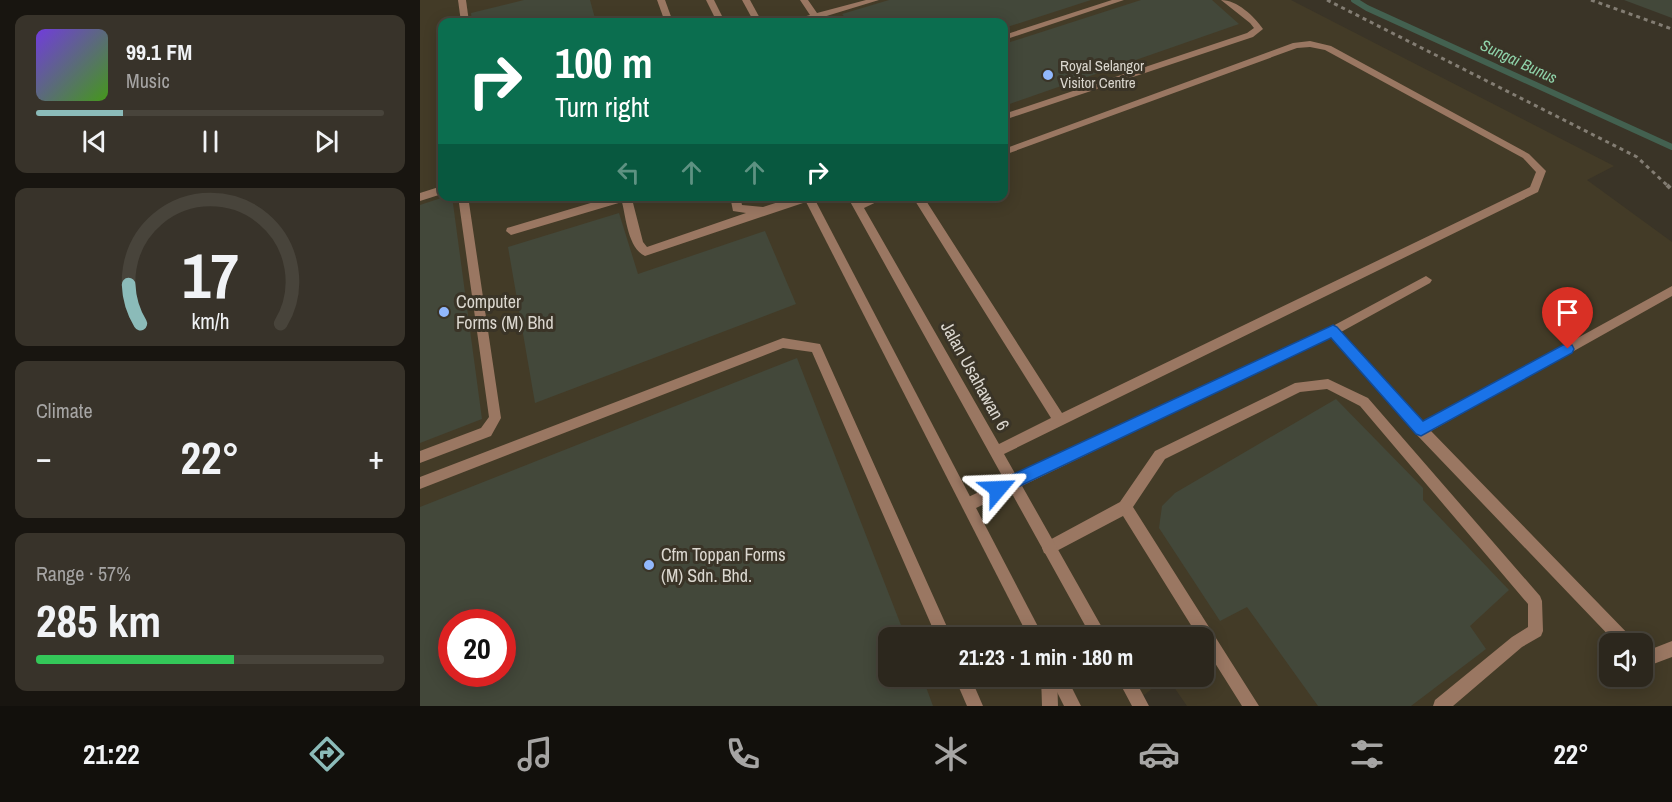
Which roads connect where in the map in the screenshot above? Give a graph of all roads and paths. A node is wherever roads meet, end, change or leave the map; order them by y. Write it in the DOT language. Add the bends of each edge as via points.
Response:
graph roads {
  1 [pos="462,0"];
  2 [pos="662,0"];
  3 [pos="710,0"];
  4 [pos="746,0"];
  5 [pos="804,0"];
  6 [pos="875,0"];
  7 [pos="1120,0"];
  8 [pos="1225,0"];
  9 [pos="1327,0"];
  10 [pos="1591,0"];
  11 [pos="464,18"];
  12 [pos="668,18"];
  13 [pos="719,18"];
  14 [pos="756,18"];
  15 [pos="816,18"];
  16 [pos="823,18"];
  17 [pos="1672,29"];
  18 [pos="1008,37"];
  19 [pos="1008,116"];
  20 [pos="1008,151"];
  21 [pos="1672,190"];
  22 [pos="438,191"];
  23 [pos="420,197"];
  24 [pos="464,201"];
  25 [pos="613,201"];
  26 [pos="628,201"];
  27 [pos="736,201"];
  28 [pos="793,201"];
  29 [pos="811,201"];
  30 [pos="855,201"];
  31 [pos="920,201"];
  32 [pos="764,211"];
  33 [pos="511,231"];
  34 [pos="1426,280"];
  35 [pos="1672,291"];
  36 [pos="1333,331"];
  37 [pos="1059,420"];
  38 [pos="1421,430"];
  39 [pos="995,452"];
  40 [pos="420,457"];
  41 [pos="1012,482"];
  42 [pos="420,483"];
  43 [pos="969,504"];
  44 [pos="1125,507"];
  45 [pos="1049,548"];
  46 [pos="940,627"];
  47 [pos="1031,627"];
  48 [pos="1095,627"];
  49 [pos="1617,633"];
  50 [pos="1672,649"];
  51 [pos="1653,656"];
  52 [pos="967,687"];
  53 [pos="1049,687"];
  54 [pos="1063,687"];
  55 [pos="1130,687"];
  56 [pos="975,706"];
  57 [pos="1050,706"];
  58 [pos="1073,706"];
  59 [pos="1141,706"];
  60 [pos="1251,706"];
  61 [pos="1441,706"];
  1 -- 11 [label="street"];
  2 -- 12 [label="street"];
  3 -- 13 [label="street"];
  4 -- 14 [label="street"];
  5 -- 15 [label="street"];
  6 -- 16 [label="street"];
  7 -- 18 [label="street"];
  8 -- 19 [label="street" via="1259,29"];
  9 -- 21 [label="path" via="1637,157"];
  10 -- 17 [label="path"];
  20 -- 37 [label="street" via="1296,45 1310,44 1328,48 1516,150 1541,171 1534,189"];
  22 -- 23 [label="street"];
  24 -- 40 [label="street" via="495,418 486,432"];
  25 -- 33 [label="street"];
  26 -- 32 [label="street" via="638,243 645,252"];
  27 -- 32 [label="street" via="737,208"];
  28 -- 32 [label="street"];
  29 -- 43 [label="street"];
  30 -- 39 [label="street, Jalan Usahawan 6"];
  31 -- 37 [label="street"];
  34 -- 36 [label="street"];
  35 -- 38 [label="street"];
  36 -- 38 [label="street"];
  36 -- 41 [label="street"];
  37 -- 39 [label="street"];
  38 -- 49 [label="street"];
  39 -- 41 [label="street, Jalan Usahawan 6"];
  41 -- 43 [label="street"];
  41 -- 45 [label="street, Jalan Usahawan 6"];
  42 -- 46 [label="street" via="783,343 816,348"];
  43 -- 47 [label="street"];
  44 -- 45 [label="street"];
  44 -- 60 [label="street"];
  44 -- 61 [label="street" via="1160,455 1299,387 1329,384 1364,402 1535,600 1536,631 1516,642"];
  45 -- 48 [label="street, Jalan Usahawan 6"];
  50 -- 51 [label="street"];
  52 -- 56 [label="street"];
  53 -- 57 [label="street"];
  54 -- 58 [label="street"];
  55 -- 59 [label="street"];
}
